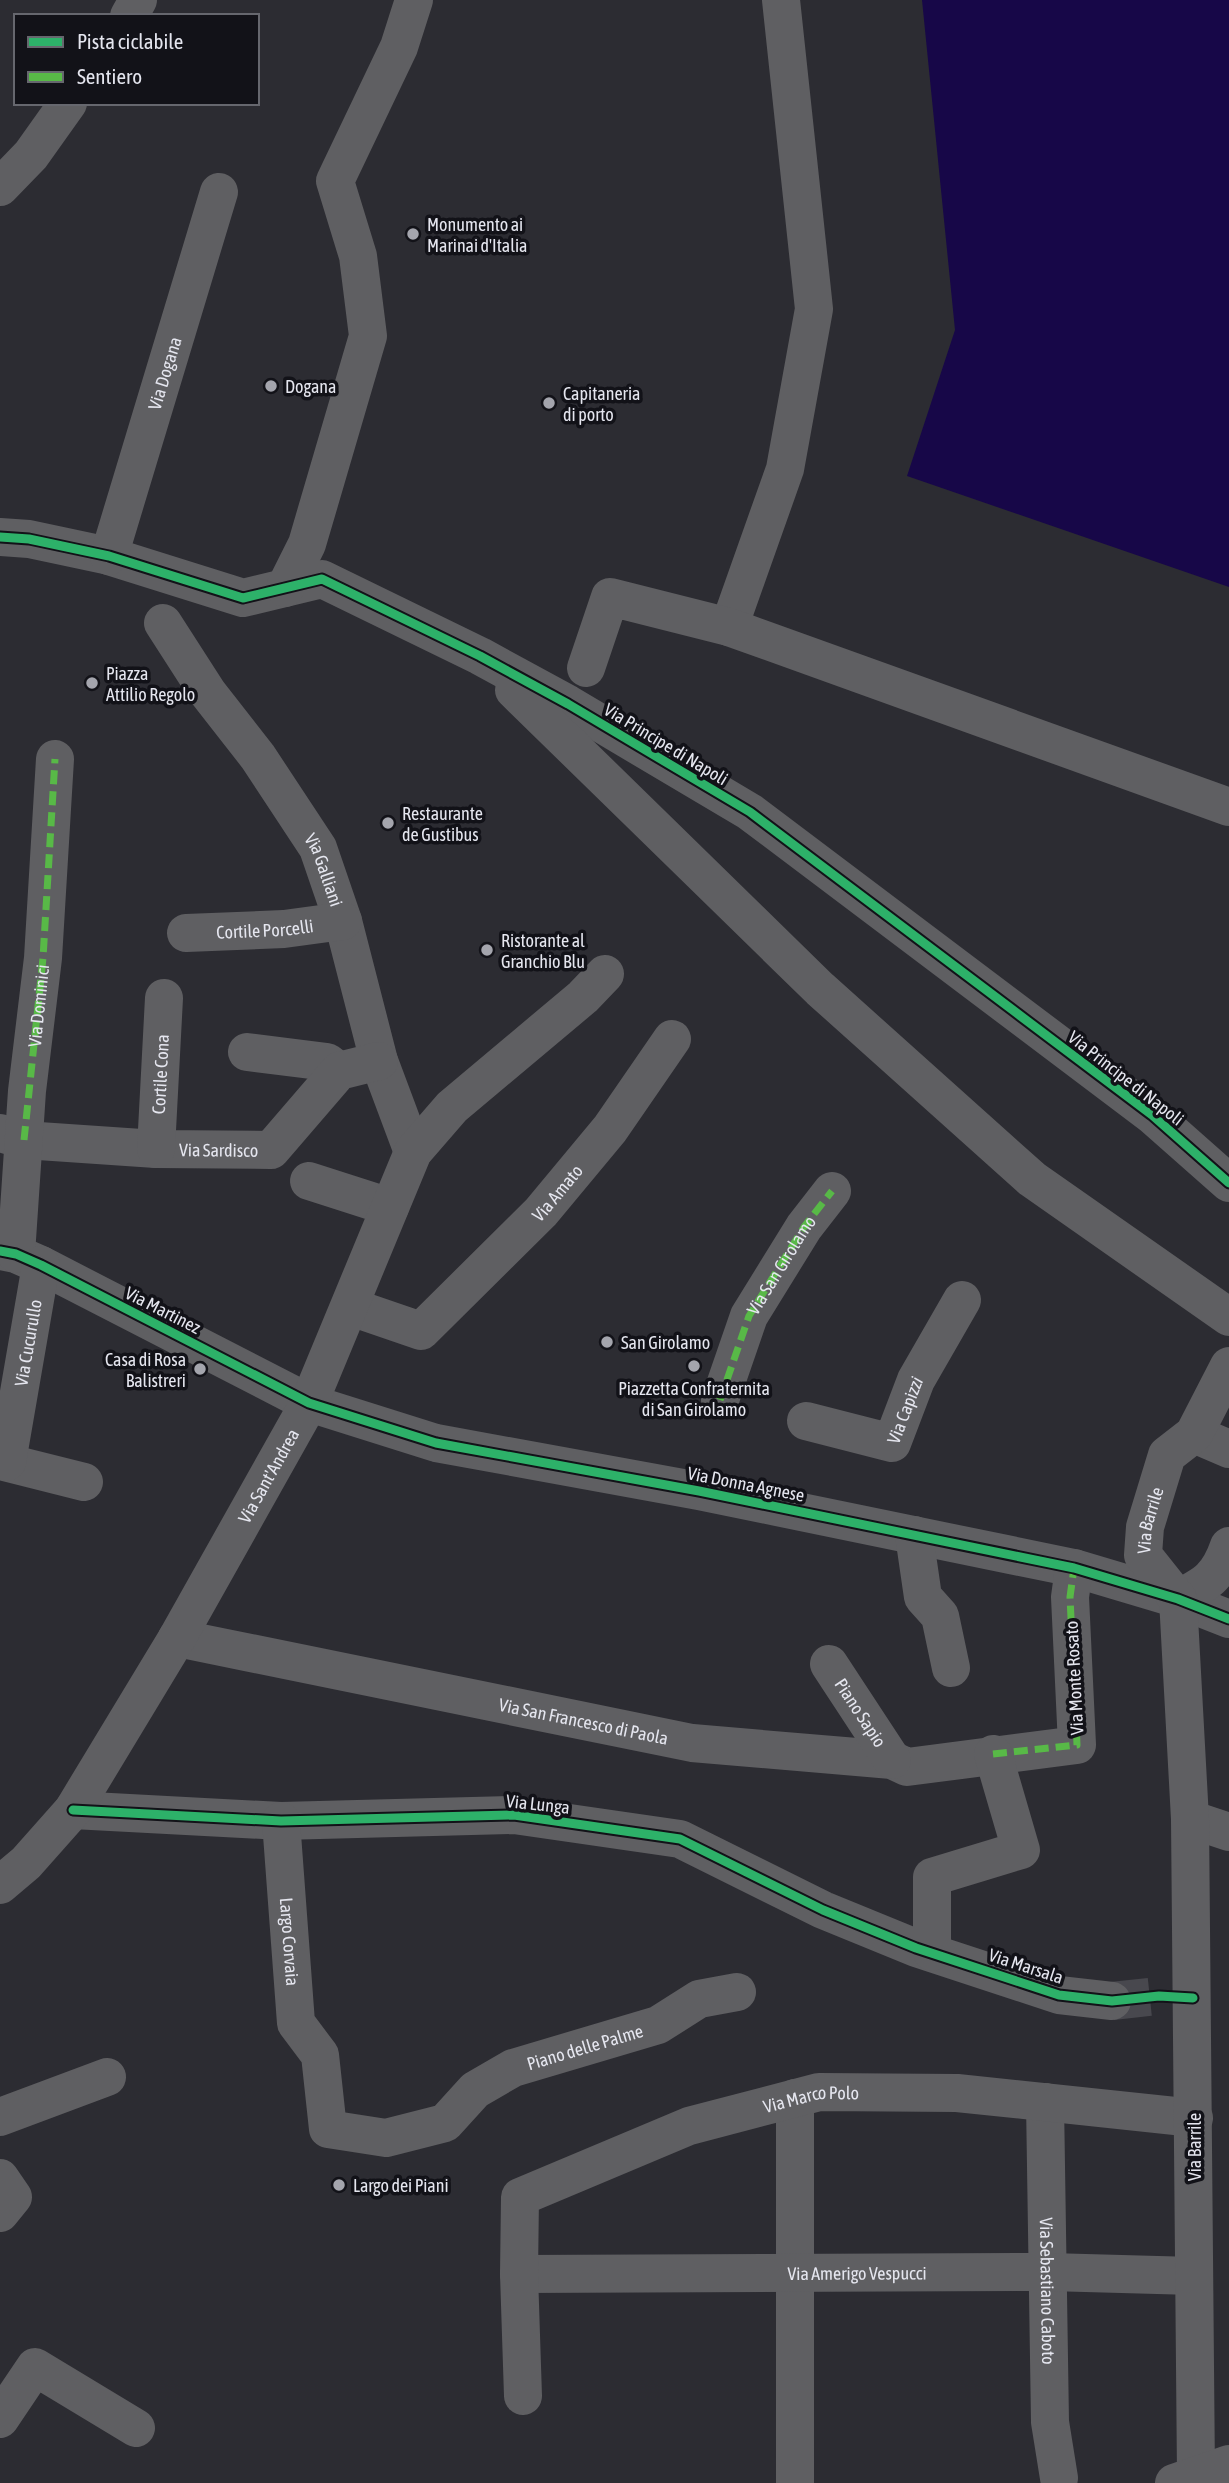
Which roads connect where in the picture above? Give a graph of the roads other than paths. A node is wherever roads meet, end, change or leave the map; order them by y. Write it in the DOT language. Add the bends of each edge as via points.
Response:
graph roads {
  1 [pos="414,0"];
  2 [pos="781,0"];
  3 [pos="67,105"];
  4 [pos="0,187"];
  5 [pos="219,192"];
  6 [pos="0,537"];
  7 [pos="109,556"];
  8 [pos="285,588"];
  9 [pos="163,622"];
  10 [pos="729,627"];
  11 [pos="480,656"];
  12 [pos="586,668"];
  13 [pos="55,759"];
  14 [pos="1229,807"];
  15 [pos="343,922"];
  16 [pos="186,933"];
  17 [pos="605,974"];
  18 [pos="164,998"];
  19 [pos="672,1039"];
  20 [pos="247,1052"];
  21 [pos="379,1061"];
  22 [pos="339,1072"];
  23 [pos="12,1137"];
  24 [pos="156,1149"];
  25 [pos="413,1152"];
  26 [pos="309,1181"];
  27 [pos="1229,1183"];
  28 [pos="832,1191"];
  29 [pos="390,1208"];
  30 [pos="19,1257"];
  31 [pos="962,1300"];
  32 [pos="351,1307"];
  33 [pos="1229,1317"];
  34 [pos="1228,1374"];
  35 [pos="720,1400"];
  36 [pos="309,1403"];
  37 [pos="806,1422"];
  38 [pos="1194,1434"];
  39 [pos="1229,1449"];
  40 [pos="3,1461"];
  41 [pos="84,1482"];
  42 [pos="914,1535"];
  43 [pos="1229,1546"];
  44 [pos="1074,1568"];
  45 [pos="1178,1599"];
  46 [pos="1229,1619"];
  47 [pos="177,1638"];
  48 [pos="830,1664"];
  49 [pos="950,1668"];
  50 [pos="993,1754"];
  51 [pos="892,1760"];
  52 [pos="73,1810"];
  53 [pos="1190,1819"];
  54 [pos="281,1821"];
  55 [pos="1229,1832"];
  56 [pos="0,1885"];
  57 [pos="932,1952"];
  58 [pos="737,1992"];
  59 [pos="1112,2001"];
  60 [pos="107,2077"];
  61 [pos="795,2098"];
  62 [pos="1045,2102"];
  63 [pos="0,2117"];
  64 [pos="1194,2118"];
  65 [pos="328,2129"];
  66 [pos="0,2178"];
  67 [pos="0,2213"];
  68 [pos="1049,2272"];
  69 [pos="796,2273"];
  70 [pos="519,2274"];
  71 [pos="1194,2276"];
  72 [pos="523,2396"];
  73 [pos="0,2419"];
  74 [pos="136,2428"];
  75 [pos="1200,2474"];
  76 [pos="1059,2478"];
  77 [pos="795,2483"];
  1 -- 8 [label="street" via="399,47 335,181 358,256 368,337 307,544"];
  2 -- 10 [label="street" via="814,309 785,469"];
  3 -- 4 [label="street" via="31,155"];
  5 -- 7 [label="street, Via Dogana"];
  6 -- 7 [label="street, Via Principe di Napoli"];
  7 -- 8 [label="street, Via Principe di Napoli" via="243,598"];
  8 -- 11 [label="street, Via Principe di Napoli" via="322,579"];
  9 -- 15 [label="street, Via Galliani" via="318,848"];
  10 -- 12 [label="street" via="610,597"];
  10 -- 14 [label="street"];
  11 -- 27 [label="street, Via Principe di Napoli" via="750,812 1152,1115"];
  11 -- 33 [label="street" via="820,989 1032,1179"];
  13 -- 23 [label="street, Via Dominici" via="43,958"];
  15 -- 16 [label="street, Cortile Porcelli"];
  15 -- 21 [label="street, Via Galliani"];
  17 -- 25 [label="street, Via Sant'Andrea" via="452,1107"];
  18 -- 24 [label="street, Cortile Cona"];
  19 -- 32 [label="street, Via Amato" via="610,1129 541,1212 421,1331"];
  20 -- 22 [label="street" via="327,1062"];
  21 -- 22 [label="street"];
  21 -- 25 [label="street, Via Galliani"];
  22 -- 24 [label="street, Via Sardisco" via="271,1150"];
  23 -- 24 [label="street, Via Sardisco"];
  23 -- 30 [label="street, Via Dominici"];
  25 -- 29 [label="street, Via Sant'Andrea"];
  26 -- 29 [label="street"];
  28 -- 35 [label="street, Via San Girolamo" via="749,1316"];
  29 -- 32 [label="street, Via Sant'Andrea"];
  30 -- 36 [label="street, Via Martinez"];
  30 -- 40 [label="street, Via Cucurullo"];
  31 -- 37 [label="street, Via Capizzi" via="916,1380 892,1443"];
  32 -- 36 [label="street, Via Sant'Andrea"];
  34 -- 38 [label="street"];
  36 -- 42 [label="street, Via Donna Agnese" via="436,1443"];
  36 -- 47 [label="street, Via Sant'Andrea"];
  38 -- 39 [label="street"];
  38 -- 45 [label="street, Via Barrile" via="1167,1455 1145,1527 1143,1555"];
  40 -- 41 [label="street"];
  42 -- 44 [label="street, Via Donna Agnese"];
  42 -- 49 [label="street" via="923,1597 940,1616"];
  43 -- 45 [label="street" via="1209,1583"];
  44 -- 45 [label="street, Via Donna Agnese"];
  44 -- 50 [label="street, Via Monte Rosato" via="1070,1597 1077,1745"];
  45 -- 46 [label="street, Via Donna Agnese"];
  45 -- 53 [label="street, Via Barrile"];
  47 -- 51 [label="street, Via San Francesco di Paola" via="692,1743"];
  47 -- 52 [label="street, Via Sant'Andrea"];
  48 -- 51 [label="street, Piano Sapio"];
  50 -- 51 [label="street, Via San Francesco di Paola" via="907,1767"];
  50 -- 57 [label="street" via="1021,1850 932,1877"];
  52 -- 54 [label="street, Via Lunga"];
  52 -- 56 [label="street, Via Sant'Andrea"];
  53 -- 55 [label="street"];
  53 -- 64 [label="street, Via Barrile" via="1176,1997"];
  54 -- 57 [label="street, Via Lunga" via="514,1815 680,1839 823,1910"];
  54 -- 65 [label="street, Largo Corvaia" via="296,2023 320,2054"];
  57 -- 59 [label="street, Via Marsala" via="1059,1995"];
  58 -- 65 [label="street, Piano delle Palme" via="699,1999 658,2025 513,2068 475,2090 445,2123 386,2138"];
  60 -- 63 [label="street"];
  61 -- 62 [label="street, Via Marco Polo" via="819,2092 957,2093"];
  61 -- 69 [label="street"];
  61 -- 70 [label="street, Via Marco Polo" via="689,2126 520,2197"];
  62 -- 64 [label="street, Via Marco Polo"];
  62 -- 68 [label="street, Via Sebastiano Caboto"];
  64 -- 71 [label="street, Via Barrile"];
  66 -- 67 [label="street" via="13,2197"];
  68 -- 69 [label="street, Via Amerigo Vespucci"];
  68 -- 71 [label="street, Via Amerigo Vespucci"];
  68 -- 76 [label="street, Via Sebastiano Caboto" via="1050,2422"];
  69 -- 70 [label="street, Via Amerigo Vespucci"];
  69 -- 77 [label="street"];
  70 -- 72 [label="street"];
  71 -- 75 [label="street, Via Barrile"];
  73 -- 74 [label="street" via="36,2367"];
}
